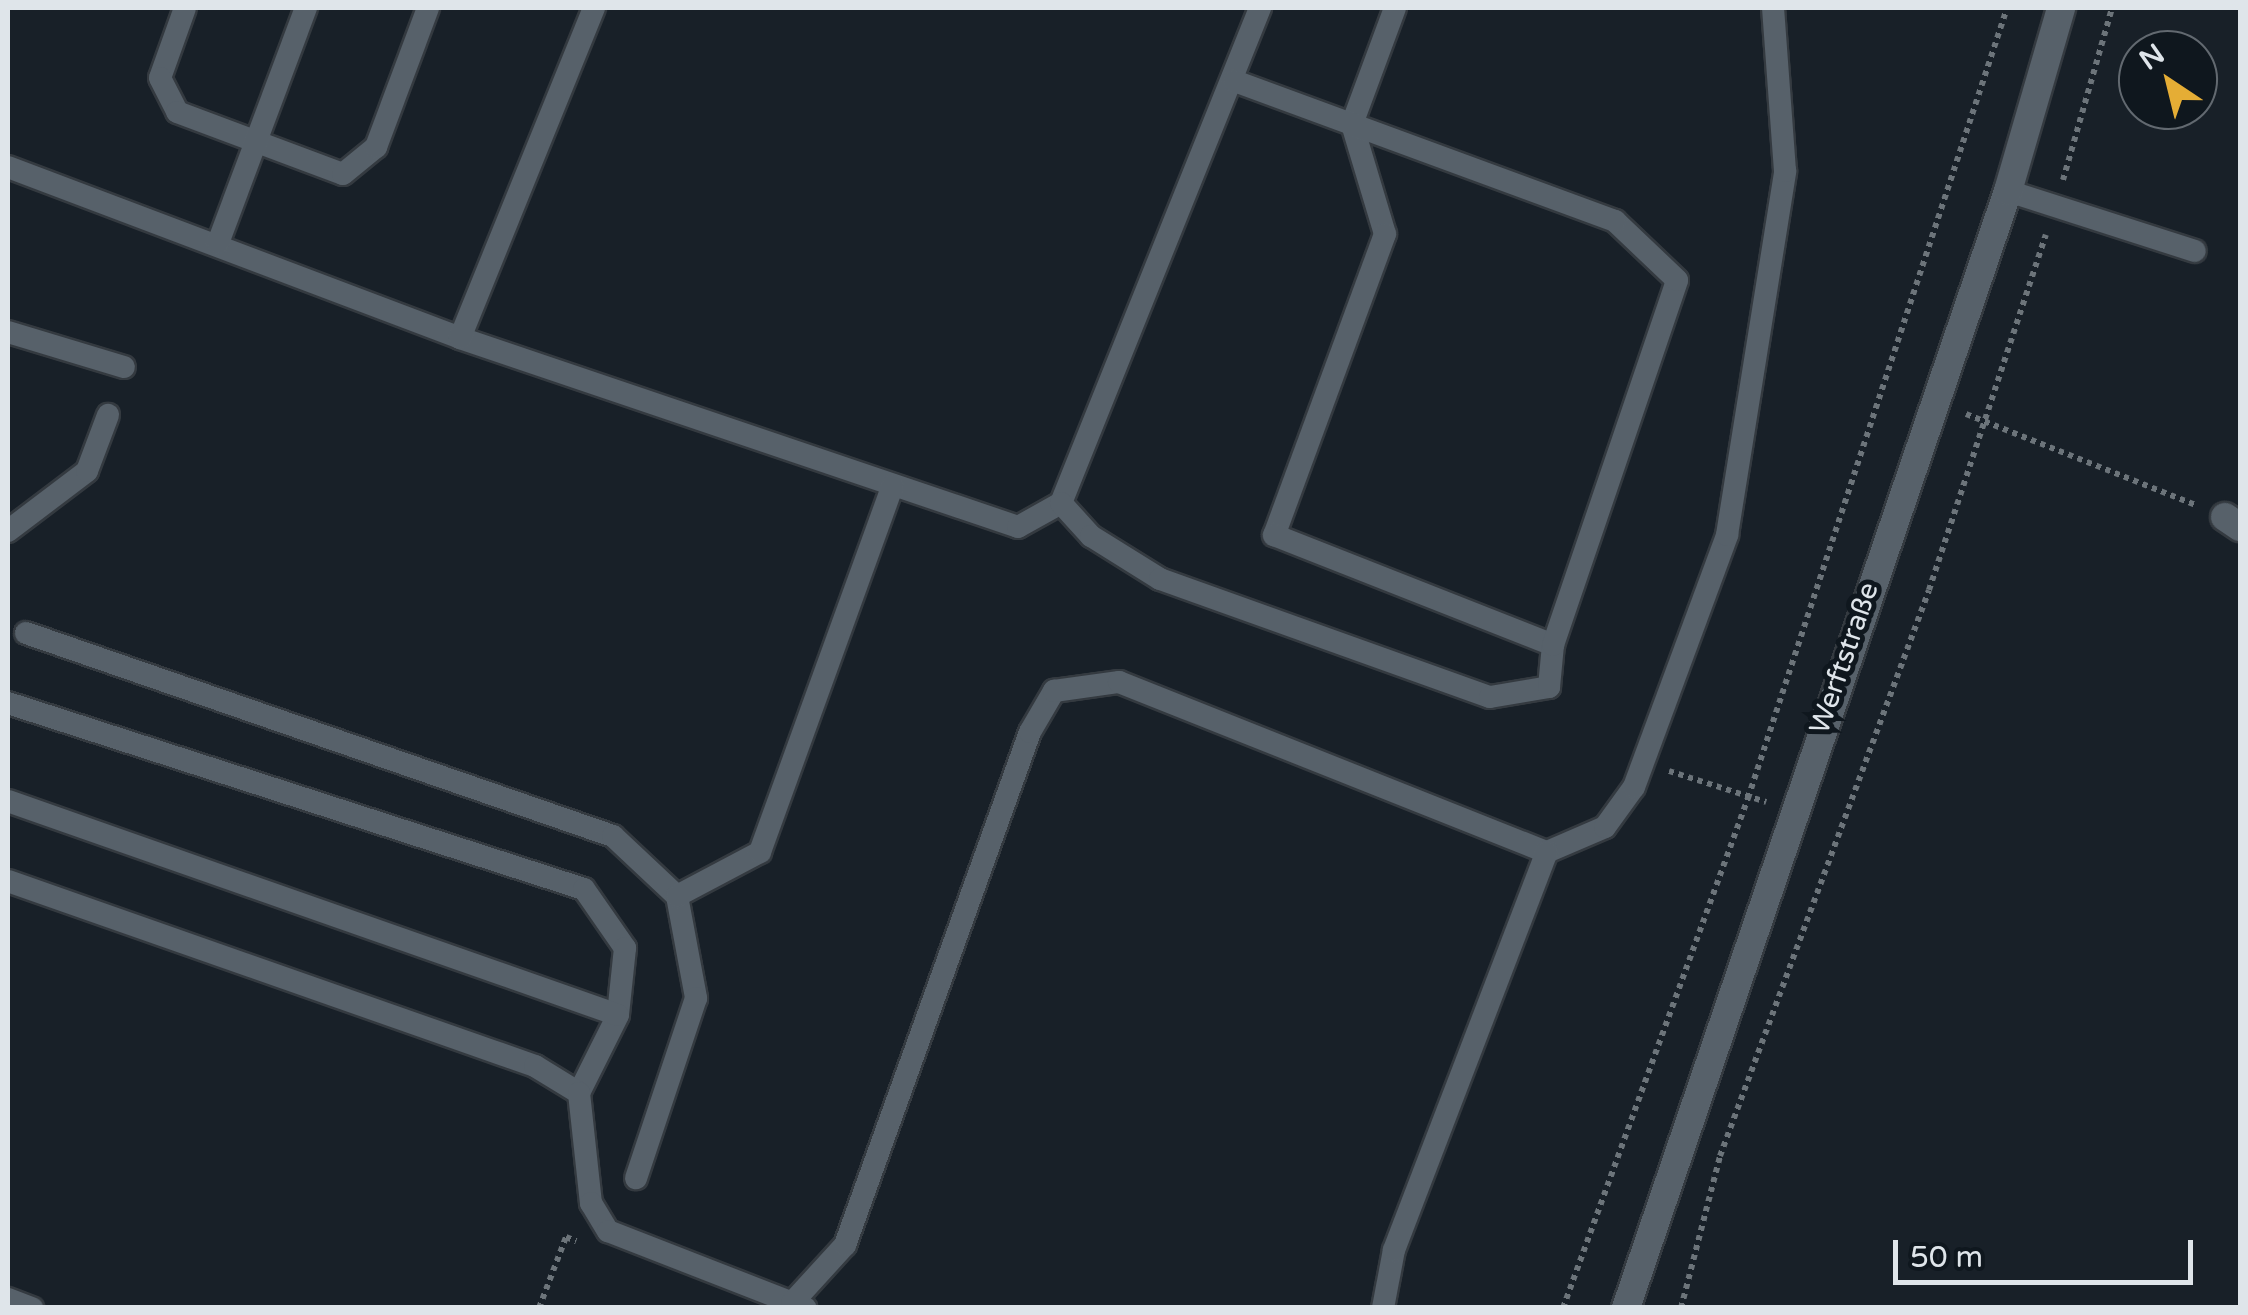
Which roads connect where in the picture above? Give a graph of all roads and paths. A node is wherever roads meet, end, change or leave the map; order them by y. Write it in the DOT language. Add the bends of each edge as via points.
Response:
graph roads {
  1 [pos="185,8"];
  2 [pos="306,8"];
  3 [pos="428,8"];
  4 [pos="594,8"];
  5 [pos="1260,8"];
  6 [pos="1395,8"];
  7 [pos="1773,8"];
  8 [pos="2007,8"];
  9 [pos="2061,8"];
  10 [pos="2112,8"];
  11 [pos="1234,81"];
  12 [pos="1352,124"];
  13 [pos="257,146"];
  14 [pos="8,167"];
  15 [pos="2008,191"];
  16 [pos="2056,204"];
  17 [pos="218,244"];
  18 [pos="2195,251"];
  19 [pos="8,332"];
  20 [pos="460,338"];
  21 [pos="124,368"];
  22 [pos="1932,405"];
  23 [pos="108,415"];
  24 [pos="1984,420"];
  25 [pos="893,485"];
  26 [pos="1061,503"];
  27 [pos="2233,522"];
  28 [pos="8,531"];
  29 [pos="26,633"];
  30 [pos="1552,646"];
  31 [pos="8,703"];
  32 [pos="1634,786"];
  33 [pos="1730,792"];
  34 [pos="8,801"];
  35 [pos="1547,852"];
  36 [pos="8,881"];
  37 [pos="676,896"];
  38 [pos="618,1015"];
  39 [pos="579,1093"];
  40 [pos="636,1178"];
  41 [pos="8,1299"];
  42 [pos="799,1305"];
  43 [pos="32,1308"];
  44 [pos="1383,1308"];
  45 [pos="1563,1308"];
  46 [pos="1626,1308"];
  47 [pos="1680,1308"];
  1 -- 13 [label="lane" via="160,78 177,112"];
  2 -- 13 [label="lane"];
  3 -- 13 [label="lane" via="376,147 344,174"];
  4 -- 20 [label="lane"];
  5 -- 11 [label="lane"];
  6 -- 12 [label="lane"];
  7 -- 32 [label="lane" via="1785,171 1727,536"];
  8 -- 45 [label="path" via="1748,798"];
  9 -- 15 [label="main road, Werftstraße"];
  10 -- 16 [label="path"];
  11 -- 12 [label="lane"];
  11 -- 26 [label="lane"];
  12 -- 30 [label="lane" via="1385,234 1274,534"];
  12 -- 30 [label="lane" via="1615,221 1677,280"];
  13 -- 17 [label="lane"];
  14 -- 17 [label="lane"];
  15 -- 16 [label="lane"];
  15 -- 22 [label="main road, Werftstraße"];
  16 -- 18 [label="lane"];
  16 -- 24 [label="path"];
  17 -- 20 [label="lane"];
  19 -- 21 [label="lane"];
  20 -- 25 [label="lane"];
  22 -- 24 [label="path"];
  22 -- 46 [label="main road, Werftstraße"];
  23 -- 28 [label="lane" via="87,471"];
  24 -- 27 [label="path"];
  24 -- 47 [label="path" via="1720,1156"];
  25 -- 26 [label="lane" via="1018,527"];
  25 -- 37 [label="lane" via="760,852"];
  26 -- 30 [label="lane" via="1091,536 1160,579 1490,697 1549,687"];
  29 -- 37 [label="lane" via="613,836"];
  31 -- 38 [label="lane" via="584,889 625,948"];
  32 -- 33 [label="path" via="1648,791 1656,767"];
  32 -- 35 [label="lane" via="1605,826"];
  34 -- 38 [label="lane"];
  35 -- 42 [label="lane" via="1119,682 1054,692 1030,732 845,1245"];
  35 -- 44 [label="lane" via="1394,1250"];
  36 -- 39 [label="lane" via="534,1066"];
  37 -- 40 [label="lane" via="696,998"];
  38 -- 39 [label="lane"];
  39 -- 42 [label="lane" via="591,1203 608,1231"];
  41 -- 43 [label="lane"];
}
